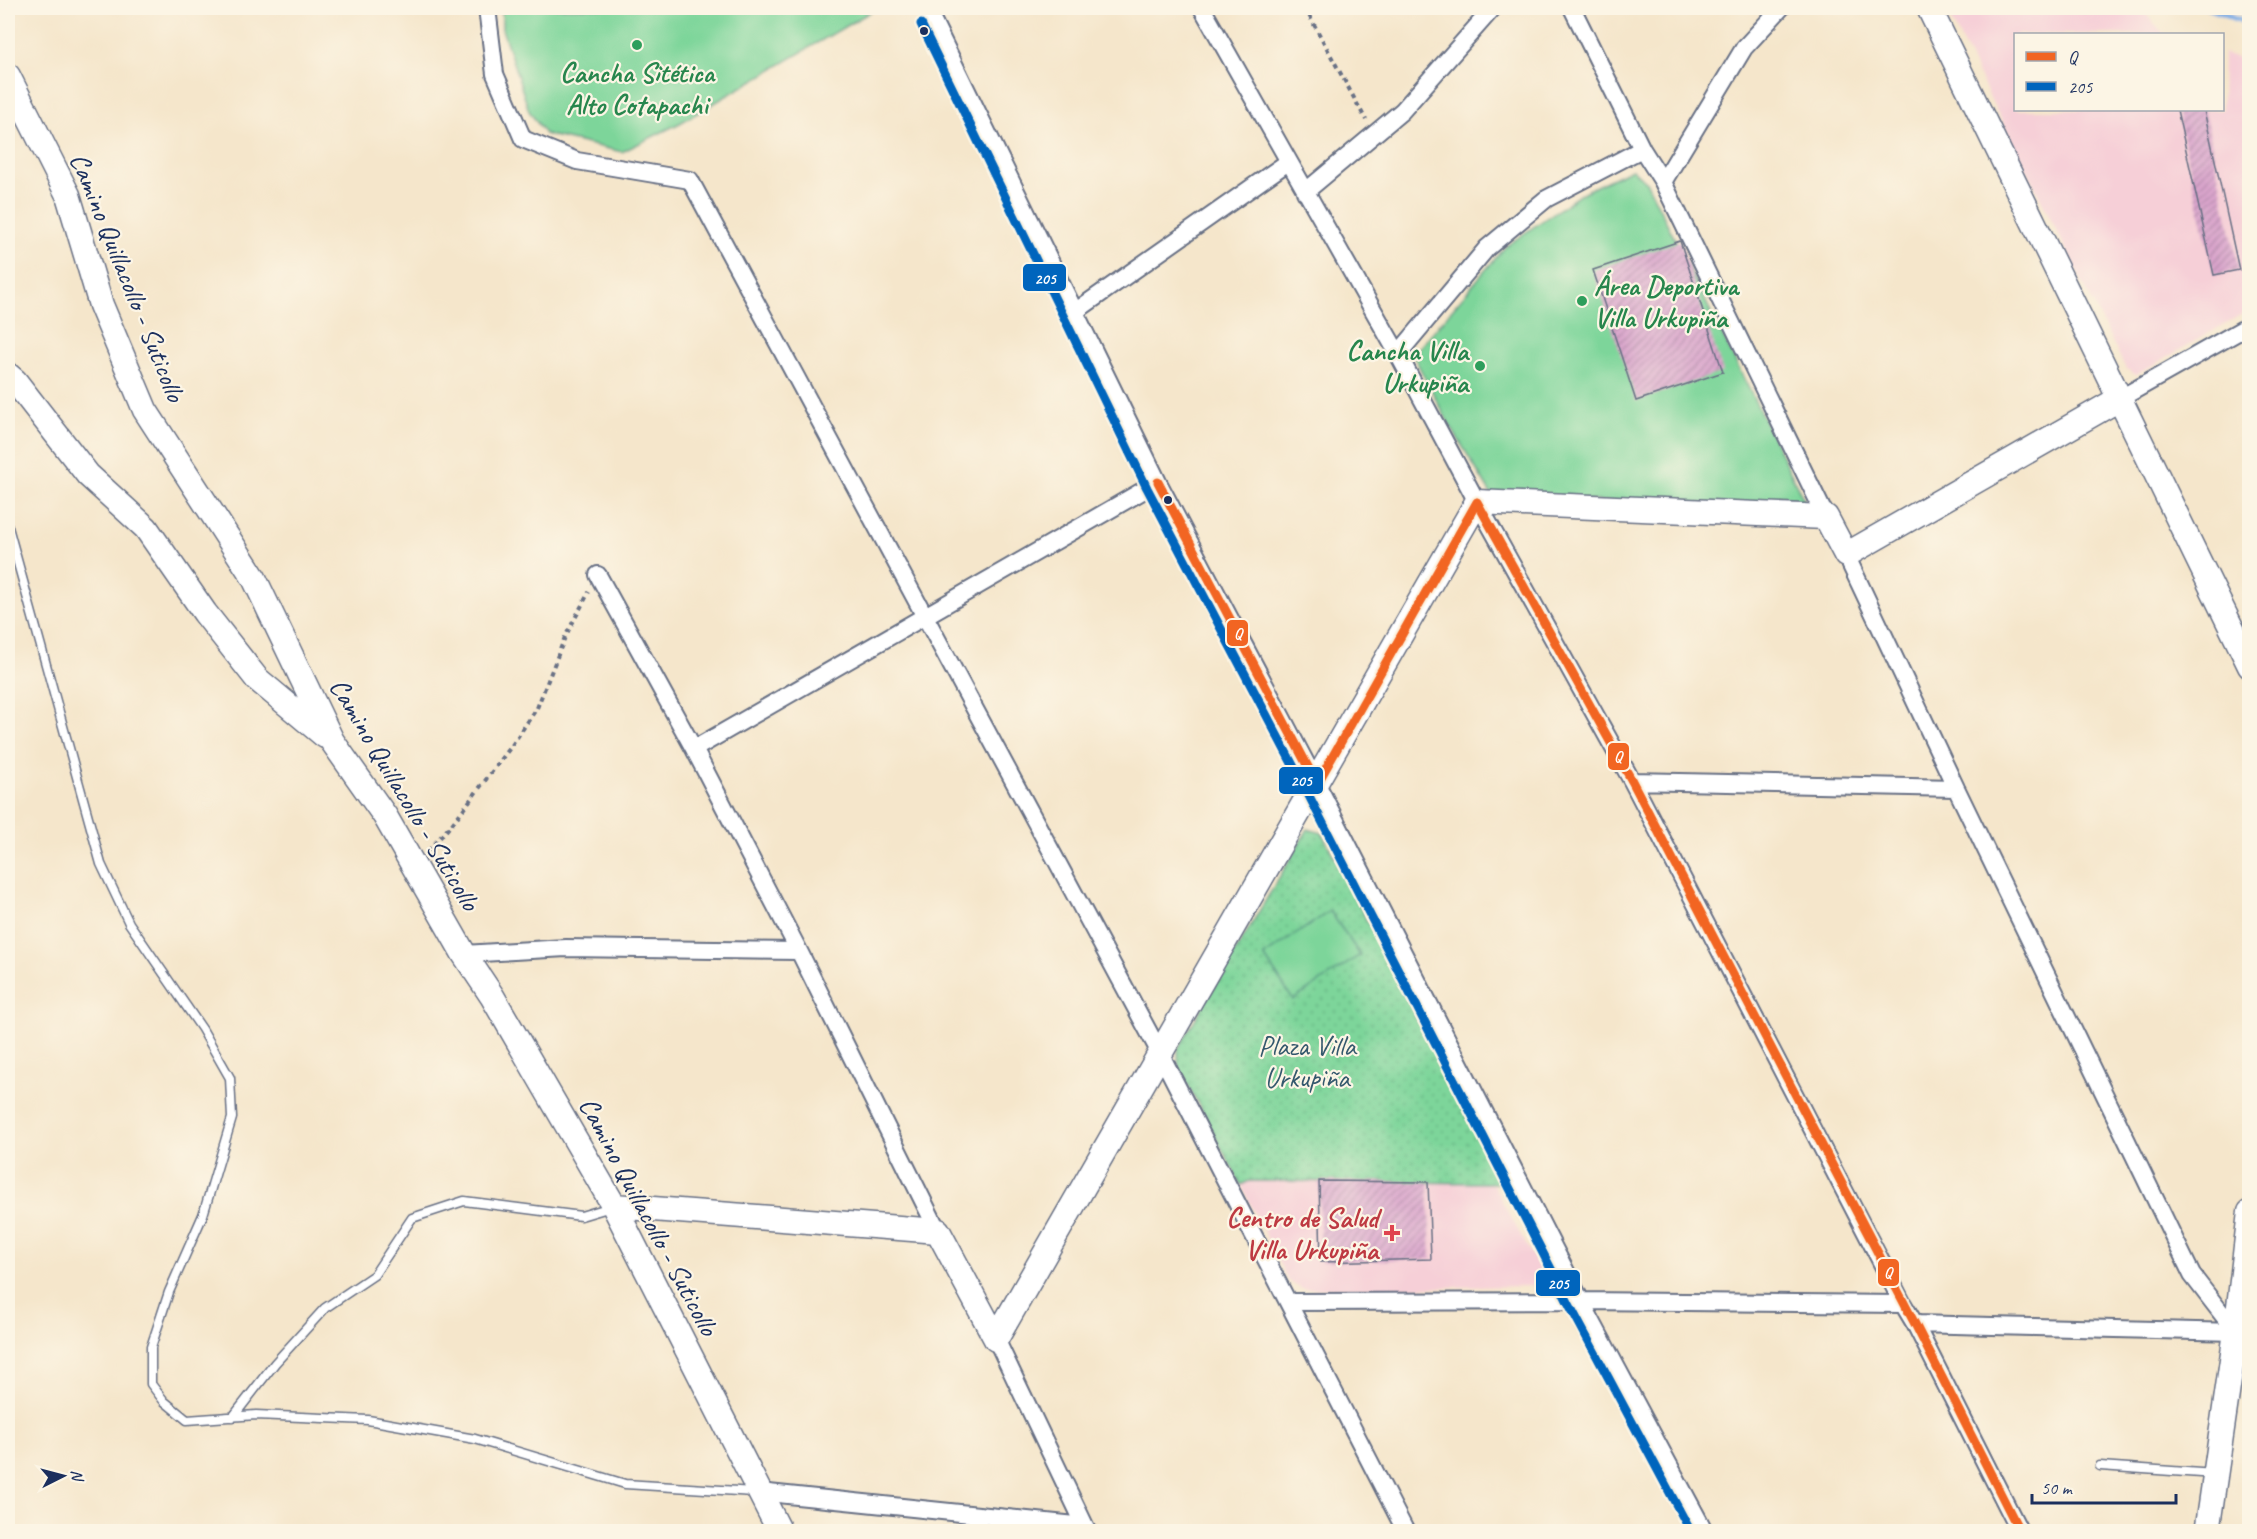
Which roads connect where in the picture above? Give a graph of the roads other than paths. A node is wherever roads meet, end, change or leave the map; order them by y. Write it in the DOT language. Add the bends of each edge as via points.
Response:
graph roads {
  1 [pos="487,8"];
  2 [pos="928,8"];
  3 [pos="1493,8"];
  4 [pos="1572,8"];
  5 [pos="1781,8"];
  6 [pos="1929,8"];
  7 [pos="1205,9"];
  8 [pos="8,76"];
  9 [pos="1642,148"];
  10 [pos="1288,162"];
  11 [pos="1663,182"];
  12 [pos="1305,192"];
  13 [pos="1076,311"];
  14 [pos="2250,325"];
  15 [pos="1398,354"];
  16 [pos="8,375"];
  17 [pos="2119,399"];
  18 [pos="1158,482"];
  19 [pos="1477,502"];
  20 [pos="1826,517"];
  21 [pos="8,528"];
  22 [pos="1846,555"];
  23 [pos="598,575"];
  24 [pos="923,616"];
  25 [pos="2250,666"];
  26 [pos="332,741"];
  27 [pos="694,749"];
  28 [pos="1632,781"];
  29 [pos="1317,784"];
  30 [pos="1956,788"];
  31 [pos="799,951"];
  32 [pos="464,954"];
  33 [pos="1160,1053"];
  34 [pos="614,1206"];
  35 [pos="2250,1212"];
  36 [pos="938,1231"];
  37 [pos="1581,1301"];
  38 [pos="1289,1302"];
  39 [pos="1903,1304"];
  40 [pos="1915,1324"];
  41 [pos="2236,1332"];
  42 [pos="996,1340"];
  43 [pos="233,1417"];
  44 [pos="2100,1466"];
  45 [pos="2215,1474"];
  46 [pos="759,1492"];
  47 [pos="1086,1528"];
  48 [pos="780,1532"];
  49 [pos="1406,1532"];
  50 [pos="1705,1532"];
  51 [pos="2020,1532"];
  52 [pos="2207,1532"];
  1 -- 24 [label="street" via="495,74 523,139 577,161 690,180"];
  2 -- 13 [label="street"];
  3 -- 12 [label="street" via="1402,111"];
  4 -- 9 [label="street"];
  5 -- 11 [label="street" via="1744,48"];
  6 -- 17 [label="street"];
  7 -- 10 [label="street"];
  8 -- 26 [label="street, Camino Quillacollo - Suticollo" via="68,195 101,305 145,410 254,578"];
  9 -- 11 [label="street"];
  9 -- 15 [label="street" via="1546,199 1487,248"];
  10 -- 12 [label="street"];
  10 -- 13 [label="street"];
  11 -- 20 [label="street"];
  12 -- 15 [label="street"];
  13 -- 18 [label="street"];
  14 -- 17 [label="street"];
  15 -- 19 [label="street"];
  16 -- 26 [label="street" via="88,475 146,528 257,680"];
  17 -- 22 [label="street"];
  17 -- 25 [label="street"];
  18 -- 24 [label="street"];
  18 -- 29 [label="street"];
  19 -- 20 [label="street"];
  19 -- 28 [label="street"];
  19 -- 29 [label="street"];
  20 -- 22 [label="street"];
  21 -- 43 [label="lane" via="101,864 129,923 202,1029 230,1078 232,1118 203,1215 169,1292 151,1347 151,1384 187,1420"];
  22 -- 30 [label="street"];
  23 -- 27 [label="street"];
  24 -- 27 [label="street"];
  24 -- 33 [label="street"];
  26 -- 32 [label="street, Camino Quillacollo - Suticollo" via="385,816"];
  27 -- 31 [label="street"];
  28 -- 30 [label="street"];
  28 -- 39 [label="street"];
  29 -- 33 [label="street"];
  29 -- 37 [label="street"];
  30 -- 41 [label="street" via="2192,1275"];
  31 -- 32 [label="street" via="566,948"];
  31 -- 36 [label="street"];
  32 -- 34 [label="street, Camino Quillacollo - Suticollo"];
  33 -- 38 [label="street"];
  33 -- 42 [label="street"];
  34 -- 36 [label="street"];
  34 -- 43 [label="lane" via="581,1216 464,1201 412,1218 374,1275 325,1308"];
  34 -- 46 [label="street, Camino Quillacollo - Suticollo"];
  35 -- 41 [label="street"];
  36 -- 42 [label="street"];
  37 -- 38 [label="street"];
  37 -- 39 [label="street"];
  37 -- 50 [label="street"];
  38 -- 49 [label="street"];
  39 -- 40 [label="street"];
  40 -- 41 [label="street"];
  40 -- 51 [label="street"];
  41 -- 45 [label="street"];
  42 -- 47 [label="street"];
  43 -- 46 [label="lane" via="368,1420 475,1439 625,1484"];
  44 -- 45 [label="lane"];
  45 -- 52 [label="street"];
  46 -- 47 [label="street"];
  46 -- 48 [label="street, Camino Quillacollo - Suticollo"];
}
